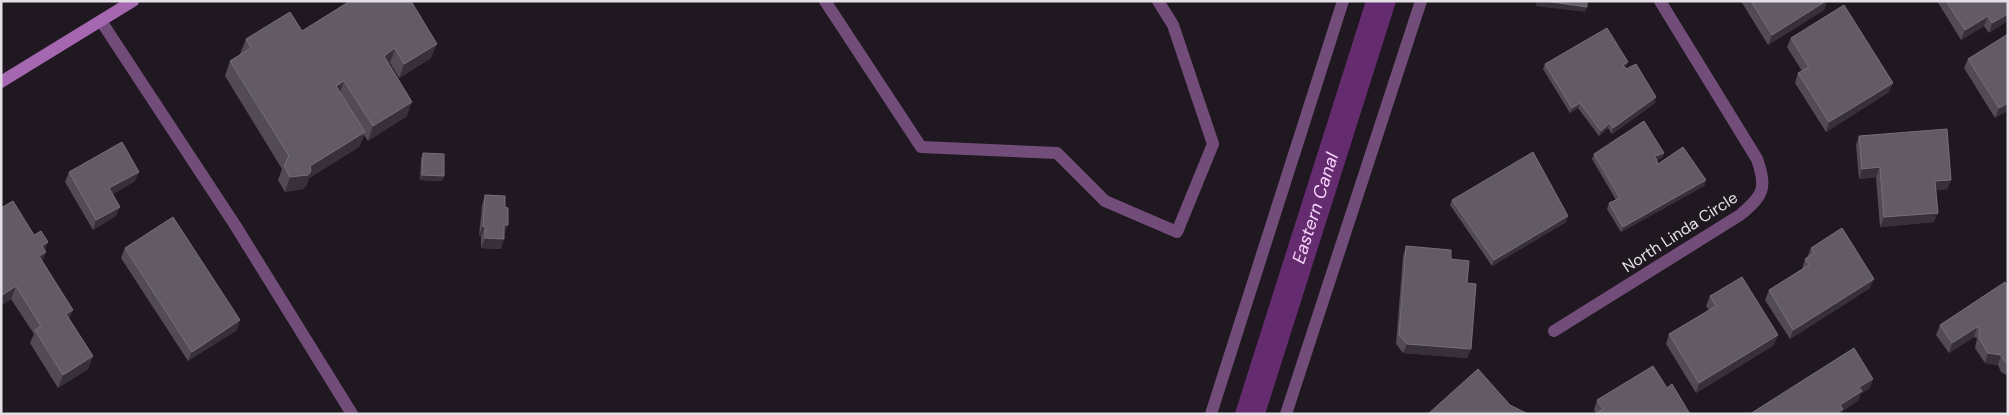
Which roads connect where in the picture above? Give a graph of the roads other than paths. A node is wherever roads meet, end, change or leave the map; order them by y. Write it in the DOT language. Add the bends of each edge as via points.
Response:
graph roads {
  1 [pos="133,1"];
  2 [pos="825,1"];
  3 [pos="1158,1"];
  4 [pos="1343,1"];
  5 [pos="1421,1"];
  6 [pos="1660,1"];
  7 [pos="101,21"];
  8 [pos="1,82"];
  9 [pos="1554,331"];
  10 [pos="352,414"];
  11 [pos="1211,414"];
  12 [pos="1286,414"];
  1 -- 7 [label="main road"];
  2 -- 3 [label="street" via="921,147 1058,153 1105,201 1177,232 1213,144 1173,25"];
  4 -- 11 [label="street"];
  5 -- 12 [label="street"];
  6 -- 9 [label="street, North Linda Circle" via="1757,159 1764,185 1751,206 1740,215"];
  7 -- 8 [label="main road"];
  7 -- 10 [label="street" via="235,225"];
}
